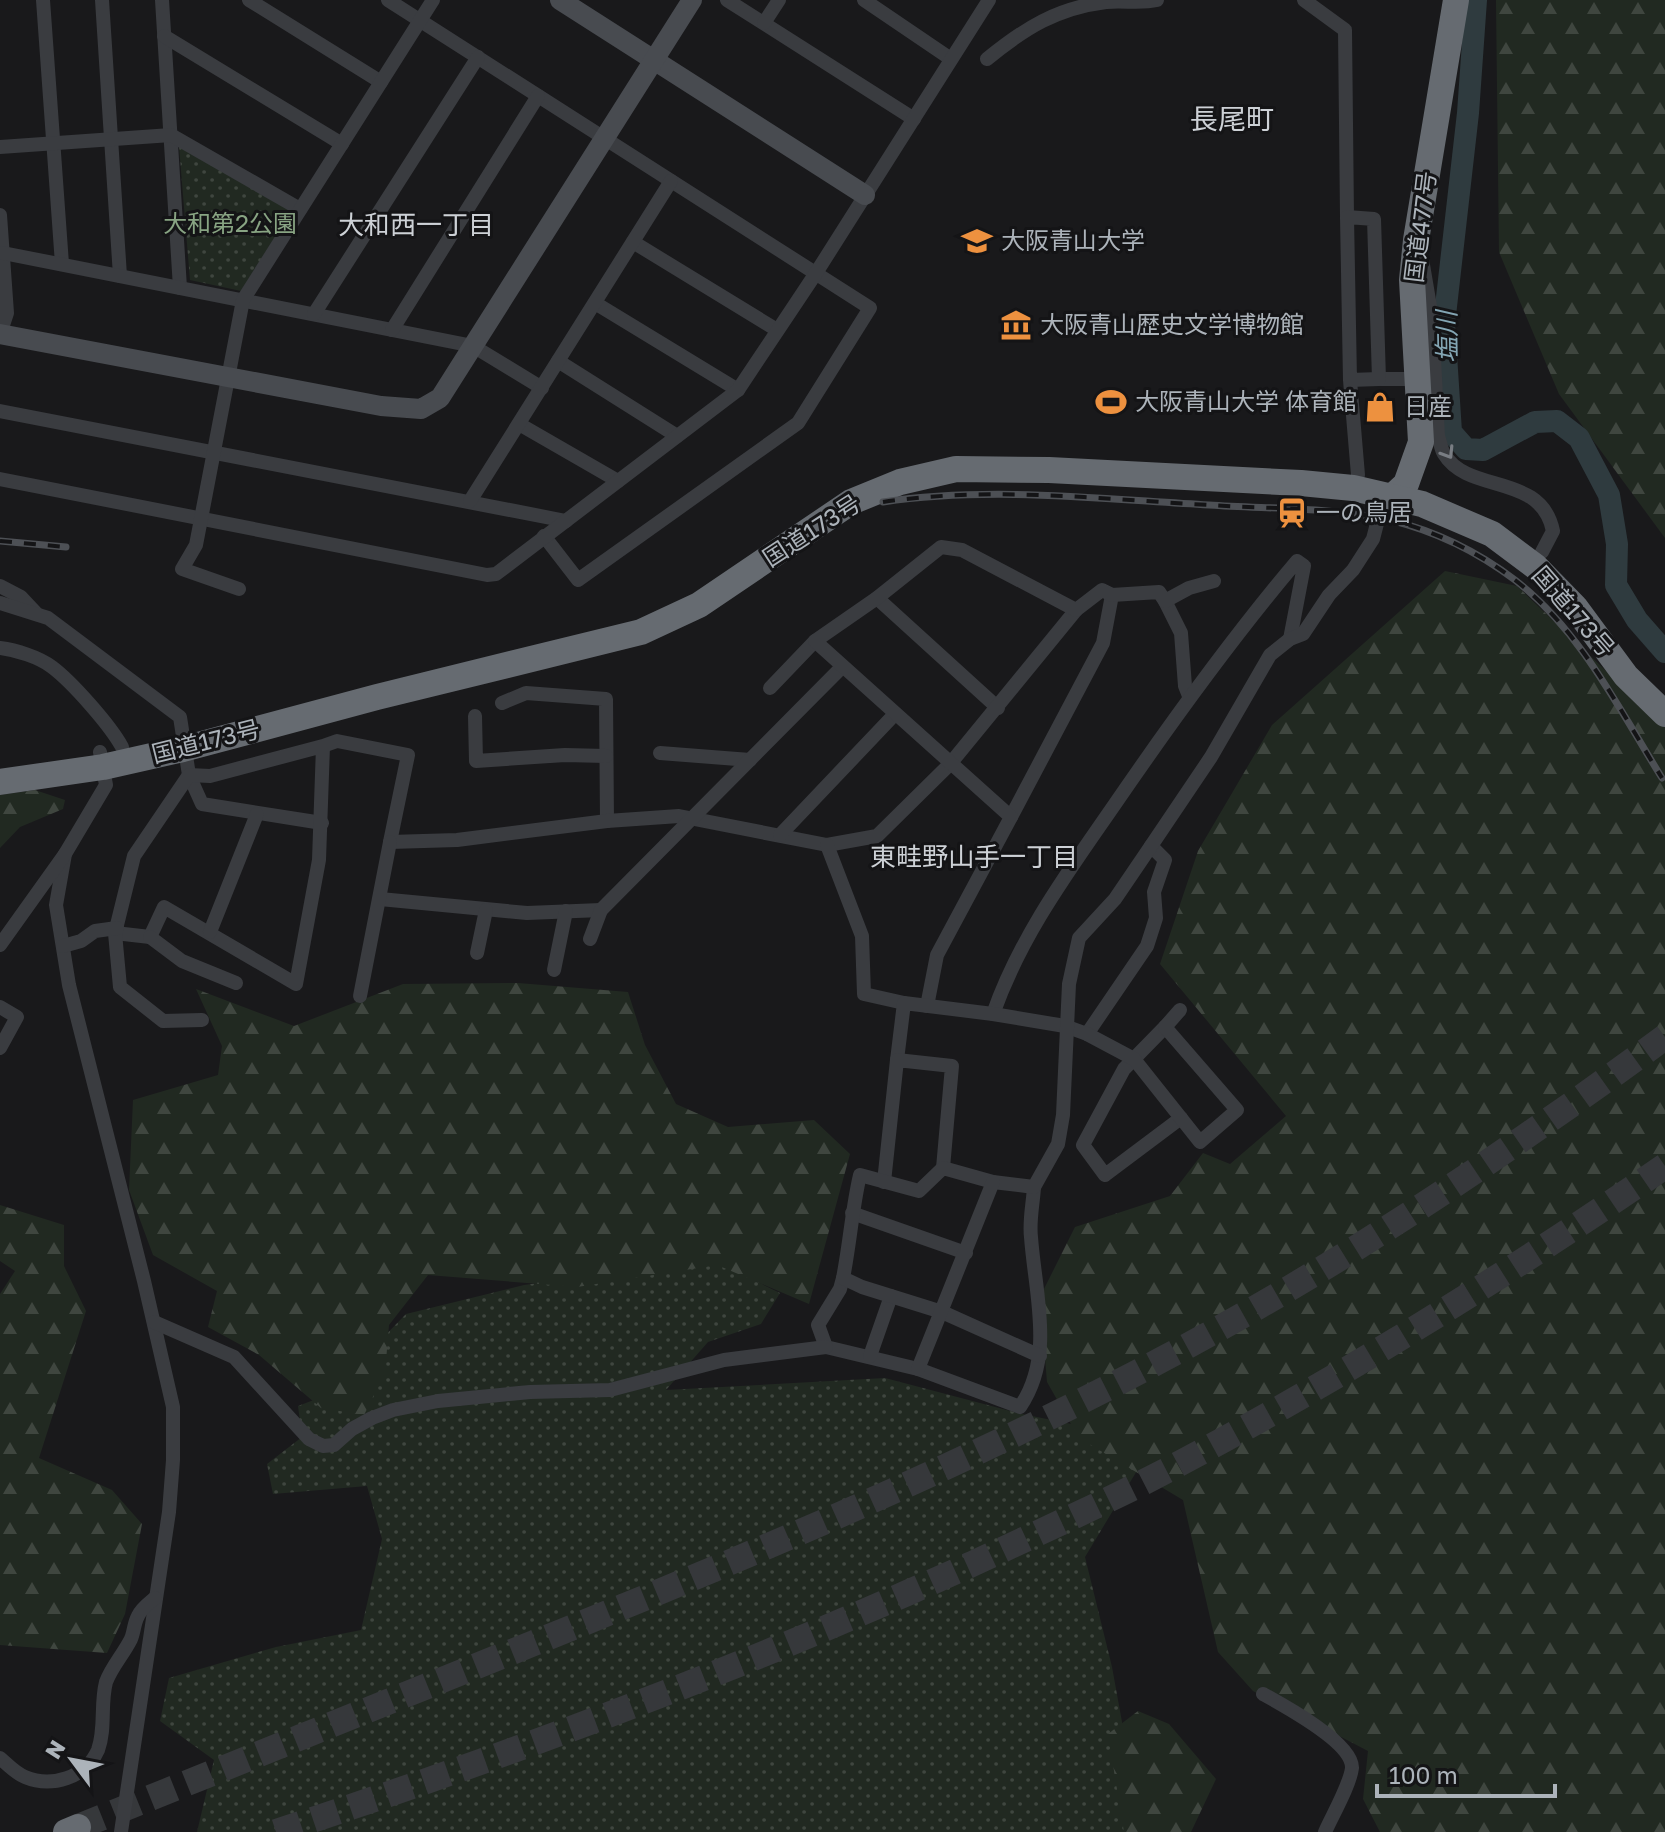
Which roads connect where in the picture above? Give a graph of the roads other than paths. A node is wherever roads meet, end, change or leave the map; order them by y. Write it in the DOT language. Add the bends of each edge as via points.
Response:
graph roads {
  1 [pos="43,0"];
  2 [pos="102,0"];
  3 [pos="162,0"];
  4 [pos="249,0"];
  5 [pos="388,0"];
  6 [pos="433,0"];
  7 [pos="560,0"];
  8 [pos="692,0"];
  9 [pos="727,0"];
  10 [pos="779,0"];
  11 [pos="864,0"];
  12 [pos="989,0"];
  13 [pos="1157,0"];
  14 [pos="1304,0"];
  15 [pos="1456,0"];
  16 [pos="420,21"];
  17 [pos="764,23"];
  18 [pos="164,36"];
  19 [pos="478,57"];
  20 [pos="951,59"];
  21 [pos="987,59"];
  22 [pos="654,60"];
  23 [pos="381,82"];
  24 [pos="538,96"];
  25 [pos="914,119"];
  26 [pos="171,135"];
  27 [pos="113,138"];
  28 [pos="604,138"];
  29 [pos="53,143"];
  30 [pos="342,144"];
  31 [pos="0,147"];
  32 [pos="671,181"];
  33 [pos="865,195"];
  34 [pos="300,209"];
  35 [pos="0,215"];
  36 [pos="1347,217"];
  37 [pos="1416,240"];
  38 [pos="633,242"];
  39 [pos="3,253"];
  40 [pos="62,264"];
  41 [pos="816,273"];
  42 [pos="120,276"];
  43 [pos="180,288"];
  44 [pos="243,300"];
  45 [pos="595,303"];
  46 [pos="314,314"];
  47 [pos="392,330"];
  48 [pos="777,330"];
  49 [pos="0,334"];
  50 [pos="473,346"];
  51 [pos="558,361"];
  52 [pos="226,379"];
  53 [pos="1379,379"];
  54 [pos="1419,379"];
  55 [pos="1350,380"];
  56 [pos="542,388"];
  57 [pos="738,390"];
  58 [pos="0,411"];
  59 [pos="519,424"];
  60 [pos="677,436"];
  61 [pos="212,453"];
  62 [pos="1358,475"];
  63 [pos="0,479"];
  64 [pos="618,481"];
  65 [pos="1399,490"];
  66 [pos="470,501"];
  67 [pos="199,519"];
  68 [pos="566,521"];
  69 [pos="544,536"];
  70 [pos="1542,552"];
  71 [pos="1214,581"];
  72 [pos="0,586"];
  73 [pos="239,589"];
  74 [pos="1112,595"];
  75 [pos="877,598"];
  76 [pos="1165,601"];
  77 [pos="0,603"];
  78 [pos="1076,610"];
  79 [pos="36,613"];
  80 [pos="1290,639"];
  81 [pos="815,641"];
  82 [pos="0,648"];
  83 [pos="842,667"];
  84 [pos="770,688"];
  85 [pos="1665,692"];
  86 [pos="1189,696"];
  87 [pos="502,703"];
  88 [pos="998,708"];
  89 [pos="1665,714"];
  90 [pos="894,715"];
  91 [pos="475,716"];
  92 [pos="183,742"];
  93 [pos="323,746"];
  94 [pos="660,753"];
  95 [pos="108,755"];
  96 [pos="606,756"];
  97 [pos="750,760"];
  98 [pos="950,764"];
  99 [pos="0,767"];
  100 [pos="189,775"];
  101 [pos="0,782"];
  102 [pos="257,814"];
  103 [pos="1011,817"];
  104 [pos="693,818"];
  105 [pos="607,821"];
  106 [pos="322,823"];
  107 [pos="780,835"];
  108 [pos="390,842"];
  109 [pos="827,845"];
  110 [pos="1151,846"];
  111 [pos="65,854"];
  112 [pos="380,899"];
  113 [pos="486,910"];
  114 [pos="601,910"];
  115 [pos="566,911"];
  116 [pos="116,930"];
  117 [pos="210,932"];
  118 [pos="150,937"];
  119 [pos="590,939"];
  120 [pos="0,945"];
  121 [pos="63,946"];
  122 [pos="477,953"];
  123 [pos="554,970"];
  124 [pos="236,983"];
  125 [pos="360,996"];
  126 [pos="904,1003"];
  127 [pos="927,1006"];
  128 [pos="0,1007"];
  129 [pos="1180,1010"];
  130 [pos="993,1014"];
  131 [pos="202,1020"];
  132 [pos="1065,1026"];
  133 [pos="1165,1027"];
  134 [pos="1087,1034"];
  135 [pos="0,1048"];
  136 [pos="1134,1059"];
  137 [pos="897,1060"];
  138 [pos="1181,1118"];
  139 [pos="943,1168"];
  140 [pos="884,1182"];
  141 [pos="993,1182"];
  142 [pos="1034,1187"];
  143 [pos="852,1213"];
  144 [pos="966,1253"];
  145 [pos="843,1278"];
  146 [pos="891,1296"];
  147 [pos="942,1312"];
  148 [pos="154,1322"];
  149 [pos="826,1347"];
  150 [pos="870,1356"];
  151 [pos="1040,1356"];
  152 [pos="918,1369"];
  153 [pos="155,1598"];
  154 [pos="1263,1694"];
  155 [pos="0,1758"];
  156 [pos="121,1832"];
  157 [pos="1325,1832"];
  1 -- 29 [label="street"];
  2 -- 27 [label="street"];
  3 -- 18 [label="street"];
  4 -- 23 [label="street"];
  5 -- 16 [label="street"];
  6 -- 16 [label="street"];
  7 -- 22 [label="street"];
  8 -- 22 [label="street"];
  9 -- 17 [label="street"];
  10 -- 17 [label="street"];
  11 -- 20 [label="street"];
  12 -- 20 [label="street"];
  13 -- 21 [label="street" via="1107,2 1053,16"];
  14 -- 36 [label="street" via="1345,30"];
  15 -- 37 [label="highway, 国道477号"];
  16 -- 19 [label="street"];
  16 -- 23 [label="street"];
  17 -- 25 [label="street"];
  18 -- 26 [label="street"];
  18 -- 30 [label="street"];
  19 -- 24 [label="street"];
  19 -- 46 [label="street"];
  20 -- 25 [label="street"];
  22 -- 28 [label="street"];
  22 -- 33 [label="street"];
  23 -- 30 [label="street"];
  24 -- 28 [label="street"];
  24 -- 47 [label="street"];
  25 -- 33 [label="street"];
  26 -- 27 [label="street"];
  26 -- 34 [label="street"];
  26 -- 43 [label="street"];
  27 -- 29 [label="street"];
  27 -- 42 [label="street"];
  28 -- 32 [label="street"];
  28 -- 50 [label="street"];
  29 -- 31 [label="street"];
  29 -- 40 [label="street"];
  30 -- 34 [label="street"];
  32 -- 38 [label="street"];
  32 -- 41 [label="street"];
  33 -- 41 [label="street"];
  34 -- 44 [label="street"];
  35 -- 39 [label="street"];
  36 -- 53 [label="street" via="1374,219"];
  36 -- 55 [label="street"];
  37 -- 54 [label="highway, 国道477号" via="1412,280"];
  37 -- 70 [label="street, one-way" via="1432,318 1438,436 1444,454 1474,476 1527,493 1543,508 1553,531"];
  38 -- 45 [label="street"];
  38 -- 48 [label="street"];
  39 -- 40 [label="street"];
  39 -- 49 [label="street" via="7,313"];
  40 -- 42 [label="street"];
  41 -- 48 [label="street"];
  41 -- 69 [label="street" via="870,308 798,423 578,580"];
  42 -- 43 [label="street"];
  43 -- 44 [label="street"];
  44 -- 46 [label="street"];
  44 -- 52 [label="street"];
  45 -- 51 [label="street"];
  45 -- 57 [label="street"];
  46 -- 47 [label="street"];
  47 -- 50 [label="street"];
  48 -- 57 [label="street"];
  49 -- 52 [label="street"];
  50 -- 52 [label="street" via="440,398 421,409"];
  50 -- 56 [label="street"];
  51 -- 56 [label="street"];
  51 -- 60 [label="street"];
  52 -- 61 [label="street"];
  53 -- 54 [label="street"];
  53 -- 55 [label="street"];
  54 -- 65 [label="highway, 国道477号" via="1421,442"];
  55 -- 62 [label="street"];
  56 -- 59 [label="street"];
  57 -- 60 [label="street"];
  58 -- 61 [label="street"];
  59 -- 64 [label="street"];
  59 -- 66 [label="street"];
  60 -- 64 [label="street"];
  61 -- 66 [label="street"];
  61 -- 67 [label="street"];
  62 -- 65 [label="highway, 国道173号"];
  62 -- 92 [label="highway, 国道173号" via="1069,456 938,458 873,478 832,499 650,614 394,679"];
  63 -- 67 [label="street"];
  64 -- 68 [label="street"];
  65 -- 70 [label="highway, 国道173号" via="1435,491 1496,519"];
  65 -- 80 [label="street" via="1381,508 1373,539 1353,570 1303,634"];
  65 -- 89 [label="highway, 国道173号" via="1492,534 1536,567 1575,607 1626,676"];
  65 -- 92 [label="highway, 国道173号" via="956,469 900,482 851,502 699,605 641,632"];
  66 -- 68 [label="street"];
  67 -- 69 [label="street" via="487,575 496,574"];
  67 -- 73 [label="street" via="196,545 182,569"];
  68 -- 69 [label="street"];
  70 -- 85 [label="highway, 国道173号"];
  71 -- 76 [label="street"];
  72 -- 79 [label="street"];
  74 -- 76 [label="street" via="1159,592"];
  74 -- 78 [label="street" via="1102,590"];
  74 -- 103 [label="street" via="1103,643"];
  75 -- 78 [label="street" via="941,547 962,550"];
  75 -- 81 [label="street"];
  75 -- 88 [label="street"];
  76 -- 86 [label="street" via="1181,633"];
  77 -- 79 [label="street"];
  78 -- 88 [label="street"];
  79 -- 92 [label="street" via="180,717"];
  80 -- 86 [label="street" via="1304,566 1297,561"];
  80 -- 110 [label="street" via="1270,655"];
  81 -- 83 [label="street"];
  81 -- 84 [label="street"];
  82 -- 95 [label="street" via="51,666 113,731"];
  83 -- 90 [label="street"];
  83 -- 97 [label="street"];
  86 -- 130 [label="street" via="1027,934"];
  87 -- 96 [label="street" via="526,693 606,699"];
  88 -- 98 [label="street"];
  90 -- 98 [label="street"];
  90 -- 107 [label="street"];
  91 -- 96 [label="street" via="476,761"];
  92 -- 95 [label="highway, 国道173号"];
  92 -- 100 [label="street"];
  93 -- 100 [label="street" via="210,776"];
  93 -- 106 [label="street"];
  93 -- 108 [label="street" via="337,741 408,755"];
  94 -- 97 [label="street"];
  95 -- 99 [label="highway, 国道173号"];
  95 -- 101 [label="highway, 国道173号"];
  95 -- 111 [label="street" via="106,785"];
  96 -- 105 [label="street"];
  97 -- 104 [label="street"];
  98 -- 103 [label="street"];
  98 -- 109 [label="street" via="877,836"];
  100 -- 102 [label="street" via="202,804"];
  100 -- 116 [label="street" via="134,856"];
  102 -- 106 [label="street"];
  102 -- 117 [label="street"];
  103 -- 127 [label="street" via="937,955"];
  104 -- 105 [label="street"];
  104 -- 107 [label="street"];
  104 -- 114 [label="street"];
  105 -- 108 [label="street" via="457,840"];
  106 -- 117 [label="street" via="296,984"];
  107 -- 109 [label="street"];
  108 -- 112 [label="street"];
  109 -- 126 [label="street" via="862,936 864,994"];
  110 -- 132 [label="street" via="1115,899 1079,938"];
  110 -- 134 [label="street" via="1165,860 1154,892 1156,918 1147,946"];
  111 -- 120 [label="street"];
  111 -- 121 [label="street" via="56,905"];
  112 -- 113 [label="street"];
  112 -- 125 [label="street"];
  113 -- 115 [label="street"];
  113 -- 122 [label="street"];
  114 -- 115 [label="street"];
  114 -- 119 [label="street"];
  115 -- 123 [label="street"];
  116 -- 118 [label="street"];
  116 -- 121 [label="street" via="95,931"];
  116 -- 131 [label="street" via="120,987 163,1021"];
  117 -- 118 [label="street" via="164,907"];
  118 -- 124 [label="street" via="182,961"];
  121 -- 148 [label="street"];
  126 -- 127 [label="street"];
  126 -- 137 [label="street"];
  127 -- 130 [label="street"];
  128 -- 135 [label="street" via="17,1017"];
  129 -- 133 [label="street"];
  130 -- 132 [label="street"];
  132 -- 134 [label="street"];
  132 -- 142 [label="street" via="1061,1130"];
  133 -- 136 [label="street"];
  133 -- 138 [label="street" via="1237,1110 1200,1142"];
  134 -- 136 [label="street"];
  136 -- 138 [label="street"];
  136 -- 138 [label="street" via="1083,1145 1105,1175"];
  137 -- 139 [label="street" via="952,1066"];
  137 -- 140 [label="street"];
  139 -- 140 [label="street" via="919,1191"];
  139 -- 141 [label="street"];
  140 -- 143 [label="street" via="860,1175"];
  141 -- 142 [label="street"];
  141 -- 144 [label="street"];
  142 -- 151 [label="street" via="1030,1234"];
  143 -- 144 [label="street"];
  143 -- 145 [label="street"];
  144 -- 147 [label="street"];
  145 -- 146 [label="street"];
  145 -- 149 [label="street" via="818,1325"];
  146 -- 147 [label="street"];
  146 -- 150 [label="street"];
  147 -- 151 [label="street"];
  147 -- 152 [label="street"];
  148 -- 149 [label="street" via="234,1357 309,1439 323,1446 334,1445 352,1429 393,1410 438,1401 610,1390 724,1360"];
  148 -- 153 [label="street" via="173,1407 169,1512"];
  149 -- 150 [label="street"];
  150 -- 152 [label="street"];
  151 -- 152 [label="street" via="1032,1389 1020,1407"];
  153 -- 155 [label="street" via="138,1615 132,1637 110,1672 101,1701 102,1732 86,1767 73,1776 37,1781"];
  153 -- 156 [label="street"];
  154 -- 157 [label="street" via="1316,1724 1351,1759 1352,1770"];
}
